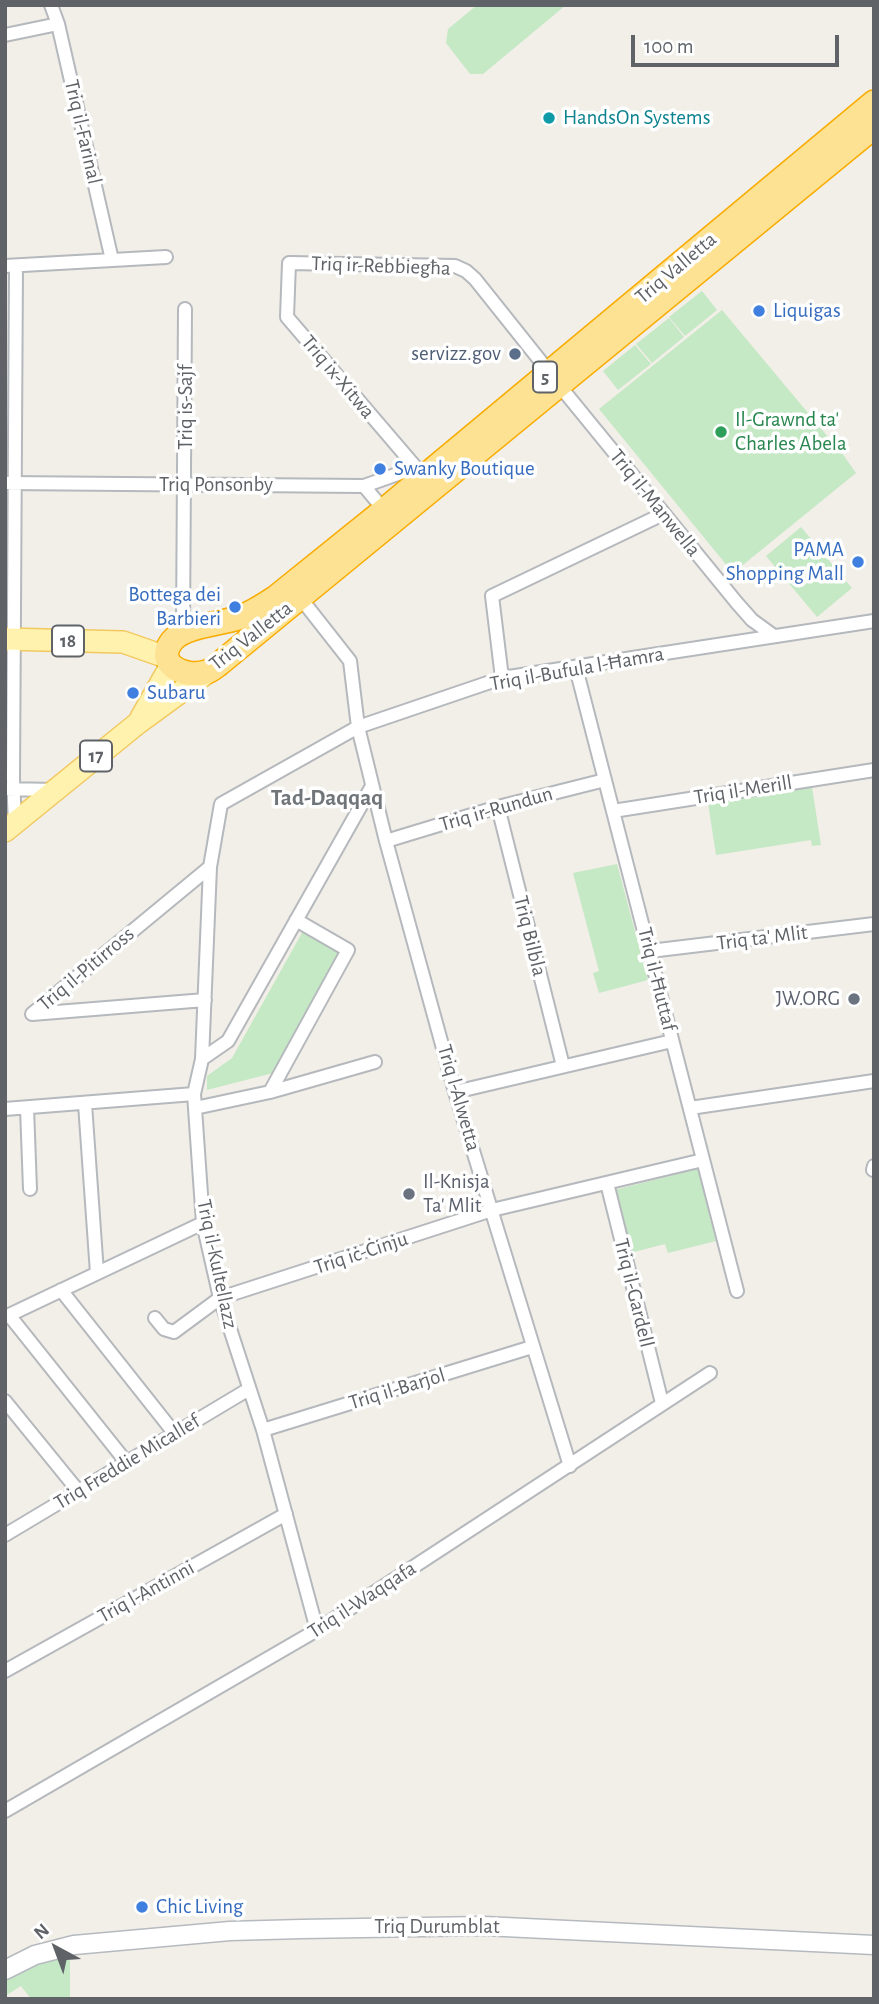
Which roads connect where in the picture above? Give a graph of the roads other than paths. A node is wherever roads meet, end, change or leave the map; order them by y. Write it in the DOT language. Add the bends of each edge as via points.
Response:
graph roads {
  1 [pos="51,5"];
  2 [pos="58,24"];
  3 [pos="5,35"];
  4 [pos="874,102"];
  5 [pos="874,127"];
  6 [pos="166,257"];
  7 [pos="112,260"];
  8 [pos="289,263"];
  9 [pos="11,266"];
  10 [pos="185,309"];
  11 [pos="554,379"];
  12 [pos="424,477"];
  13 [pos="11,483"];
  14 [pos="186,485"];
  15 [pos="364,486"];
  16 [pos="384,510"];
  17 [pos="663,514"];
  18 [pos="306,605"];
  19 [pos="752,620"];
  20 [pos="874,621"];
  21 [pos="183,631"];
  22 [pos="774,636"];
  23 [pos="9,639"];
  24 [pos="743,642"];
  25 [pos="168,661"];
  26 [pos="576,668"];
  27 [pos="208,672"];
  28 [pos="502,678"];
  29 [pos="138,723"];
  30 [pos="358,727"];
  31 [pos="874,770"];
  32 [pos="605,780"];
  33 [pos="372,786"];
  34 [pos="9,789"];
  35 [pos="55,790"];
  36 [pos="221,804"];
  37 [pos="498,807"];
  38 [pos="613,811"];
  39 [pos="10,827"];
  40 [pos="386,841"];
  41 [pos="210,867"];
  42 [pos="296,920"];
  43 [pos="874,924"];
  44 [pos="650,951"];
  45 [pos="205,1000"];
  46 [pos="672,1041"];
  47 [pos="202,1059"];
  48 [pos="375,1062"];
  49 [pos="563,1066"];
  50 [pos="874,1081"];
  51 [pos="270,1092"];
  52 [pos="455,1092"];
  53 [pos="194,1094"];
  54 [pos="85,1104"];
  55 [pos="26,1108"];
  56 [pos="195,1108"];
  57 [pos="690,1108"];
  58 [pos="5,1109"];
  59 [pos="703,1160"];
  60 [pos="607,1183"];
  61 [pos="30,1189"];
  62 [pos="492,1210"];
  63 [pos="203,1223"];
  64 [pos="97,1273"];
  65 [pos="61,1290"];
  66 [pos="737,1291"];
  67 [pos="220,1298"];
  68 [pos="7,1316"];
  69 [pos="155,1318"];
  70 [pos="532,1347"];
  71 [pos="710,1373"];
  72 [pos="249,1389"];
  73 [pos="5,1401"];
  74 [pos="662,1403"];
  75 [pos="263,1430"];
  76 [pos="175,1434"];
  77 [pos="127,1463"];
  78 [pos="570,1465"];
  79 [pos="79,1492"];
  80 [pos="286,1514"];
  81 [pos="5,1535"];
  82 [pos="317,1630"];
  83 [pos="5,1671"];
  84 [pos="5,1811"];
  85 [pos="874,1945"];
  86 [pos="5,1969"];
  1 -- 2 [label="street, Triq il-Farinal"];
  2 -- 3 [label="street"];
  2 -- 7 [label="street, Triq il-Farinal"];
  4 -- 11 [label="highway, Triq Valletta / 5"];
  5 -- 11 [label="highway, Triq Valletta / 5"];
  6 -- 7 [label="street"];
  7 -- 9 [label="street"];
  8 -- 11 [label="street, Triq ir-Rebbiegħa" via="455,266 475,279"];
  8 -- 12 [label="street, Triq ix-Xitwa" via="287,317"];
  9 -- 13 [label="street"];
  10 -- 14 [label="street, Triq is-Sajf"];
  11 -- 12 [label="highway, Triq Valletta / 5"];
  11 -- 17 [label="street, Triq il-Manwella"];
  11 -- 27 [label="highway, Triq Valletta / 5"];
  12 -- 15 [label="street, Triq Ponsonby" via="406,471"];
  12 -- 16 [label="highway, Triq Valletta / 5"];
  13 -- 14 [label="street, Triq Ponsonby"];
  13 -- 23 [label="street"];
  14 -- 15 [label="street, Triq Ponsonby"];
  14 -- 21 [label="street, Triq is-Sajf"];
  15 -- 16 [label="street"];
  16 -- 21 [label="highway, Triq Valletta / 5" via="259,608"];
  17 -- 19 [label="street, Triq il-Manwella"];
  17 -- 28 [label="street" via="492,596"];
  18 -- 30 [label="street, Triq l-Alwetta" via="350,661"];
  19 -- 22 [label="street, Triq il-Manwella"];
  19 -- 24 [label="street"];
  20 -- 22 [label="street, Triq il-Bufula l-Ħamra"];
  21 -- 25 [label="highway" via="167,649"];
  22 -- 24 [label="street, Triq il-Bufula l-Ħamra"];
  23 -- 25 [label="main road, 18" via="123,642"];
  23 -- 34 [label="street"];
  24 -- 26 [label="street, Triq il-Bufula l-Ħamra"];
  25 -- 27 [label="highway, Triq Valletta" via="187,675"];
  25 -- 29 [label="main road, 17"];
  26 -- 28 [label="street, Triq il-Bufula l-Ħamra"];
  26 -- 32 [label="street, Triq il-Ħuttaf"];
  27 -- 29 [label="main road, 17"];
  28 -- 30 [label="street, Triq il-Bufula l-Ħamra"];
  29 -- 35 [label="main road, 17"];
  30 -- 33 [label="street, Triq l-Alwetta"];
  30 -- 36 [label="street, Triq il-Bufula l-Ħamra"];
  31 -- 38 [label="street, Triq il-Merill"];
  32 -- 37 [label="street, Triq ir-Rundun"];
  32 -- 38 [label="street, Triq il-Ħuttaf"];
  33 -- 40 [label="street, Triq l-Alwetta"];
  33 -- 42 [label="street"];
  34 -- 35 [label="street"];
  34 -- 39 [label="street"];
  35 -- 39 [label="main road, 17"];
  36 -- 41 [label="street, Triq il-Kultellazz"];
  37 -- 40 [label="street, Triq ir-Rundun"];
  37 -- 49 [label="street, Triq Bilbla"];
  38 -- 44 [label="street, Triq il-Ħuttaf"];
  40 -- 52 [label="street, Triq l-Alwetta"];
  41 -- 45 [label="street, Triq il-Kultellazz"];
  41 -- 45 [label="street, Triq il-Pitirross" via="32,1014"];
  42 -- 47 [label="street" via="228,1041"];
  42 -- 51 [label="street" via="348,950"];
  43 -- 44 [label="street, Triq ta' Mlit"];
  44 -- 46 [label="street, Triq il-Ħuttaf"];
  45 -- 47 [label="street, Triq il-Kultellazz"];
  46 -- 49 [label="street"];
  46 -- 57 [label="street, Triq il-Ħuttaf"];
  47 -- 53 [label="street, Triq il-Kultellazz"];
  48 -- 51 [label="street"];
  49 -- 52 [label="street"];
  50 -- 57 [label="street"];
  51 -- 56 [label="street"];
  52 -- 62 [label="street, Triq l-Alwetta"];
  53 -- 54 [label="street"];
  53 -- 56 [label="street, Triq il-Kultellazz"];
  54 -- 55 [label="street"];
  54 -- 64 [label="street"];
  55 -- 58 [label="street"];
  55 -- 61 [label="street"];
  56 -- 63 [label="street, Triq il-Kultellazz"];
  57 -- 59 [label="street, Triq il-Ħuttaf"];
  59 -- 60 [label="street, Triq iċ-Ċinju"];
  59 -- 66 [label="street, Triq il-Ħuttaf"];
  60 -- 62 [label="street, Triq iċ-Ċinju"];
  60 -- 74 [label="street, Triq il-Gardell"];
  62 -- 67 [label="street, Triq iċ-Ċinju"];
  62 -- 70 [label="street, Triq l-Alwetta"];
  63 -- 64 [label="street"];
  63 -- 67 [label="street, Triq il-Kultellazz"];
  64 -- 65 [label="street"];
  65 -- 68 [label="street"];
  65 -- 76 [label="street"];
  67 -- 69 [label="street, Triq iċ-Ċinju" via="174,1332 164,1329"];
  67 -- 72 [label="street, Triq il-Kultellazz"];
  68 -- 77 [label="street"];
  70 -- 75 [label="street, Triq il-Barjol"];
  70 -- 78 [label="street, Triq l-Alwetta"];
  71 -- 74 [label="street, Triq il-Waqqafa"];
  72 -- 75 [label="street, Triq il-Kultellazz"];
  72 -- 76 [label="street, Triq Freddie Micallef"];
  73 -- 79 [label="street"];
  74 -- 78 [label="street, Triq il-Waqqafa"];
  75 -- 80 [label="street, Triq il-Kultellazz"];
  76 -- 77 [label="street, Triq Freddie Micallef"];
  77 -- 79 [label="street, Triq Freddie Micallef"];
  78 -- 82 [label="street, Triq il-Waqqafa"];
  79 -- 81 [label="street, Triq Freddie Micallef"];
  80 -- 82 [label="street, Triq il-Kultellazz"];
  80 -- 83 [label="street, Triq l-Antinni"];
  82 -- 84 [label="street, Triq il-Waqqafa"];
  85 -- 86 [label="street, Triq Durumblat" via="484,1926 301,1929 74,1945"];
}
